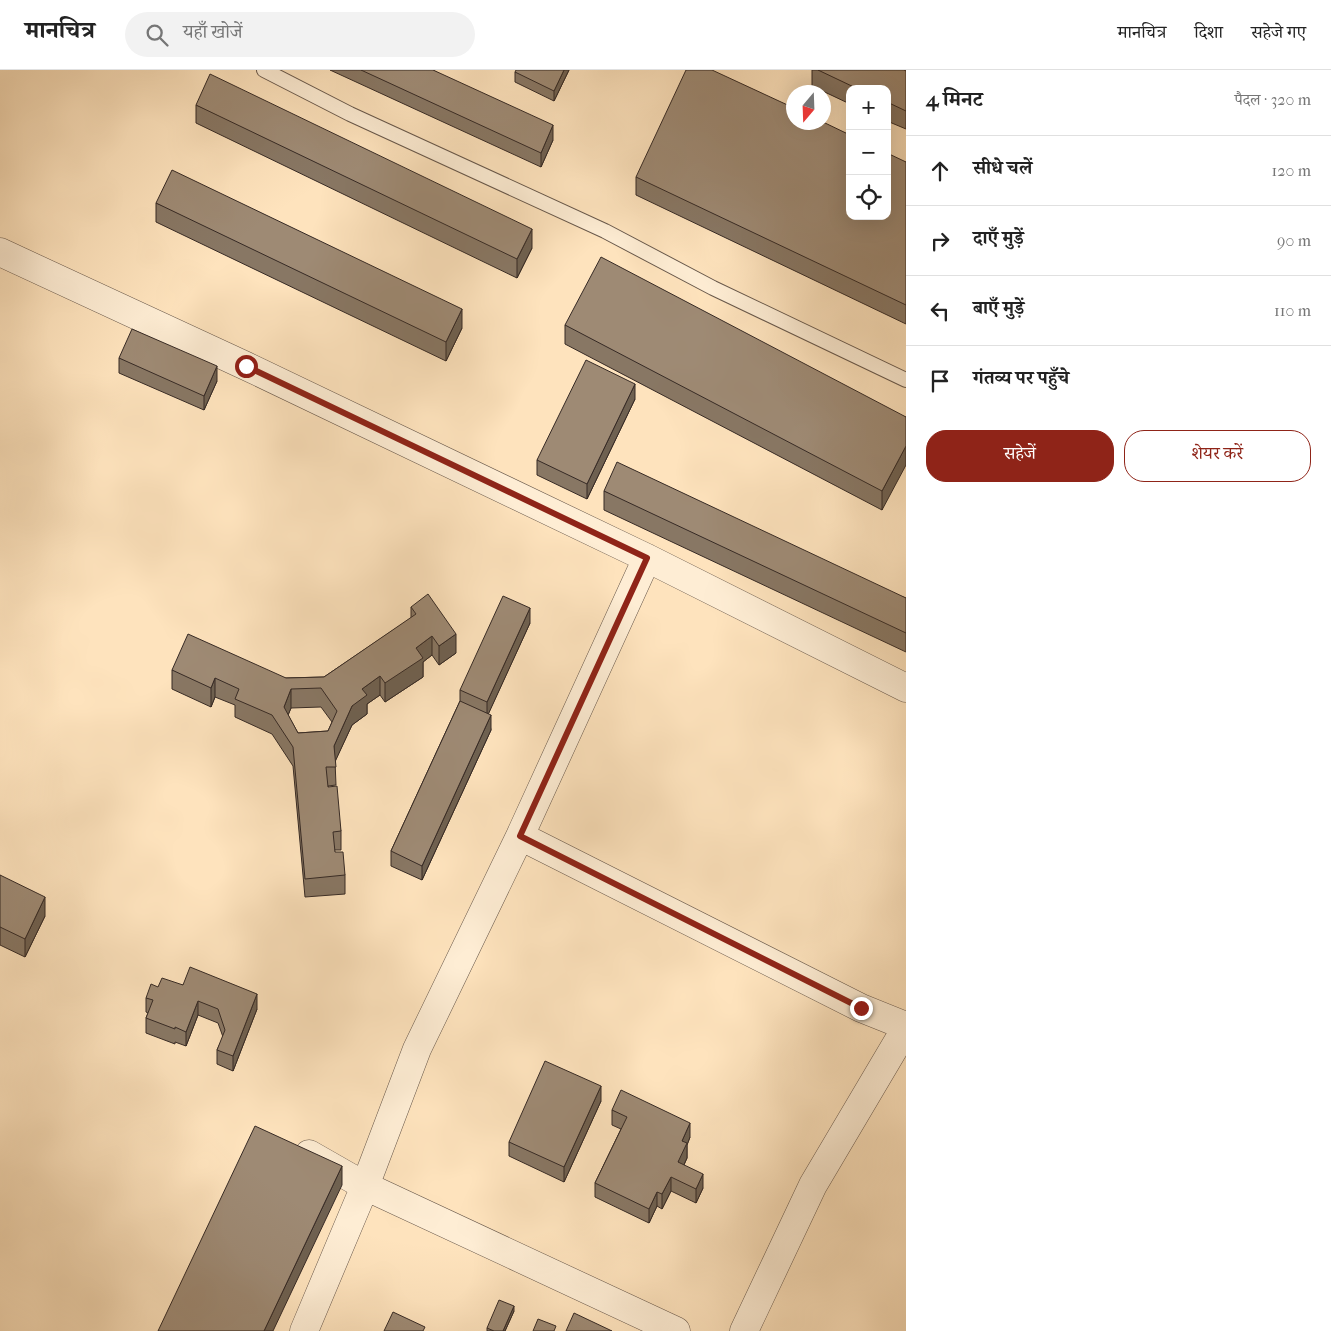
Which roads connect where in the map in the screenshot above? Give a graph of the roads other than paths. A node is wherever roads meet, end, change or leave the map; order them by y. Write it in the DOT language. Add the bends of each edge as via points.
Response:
graph roads {
  1 [pos="264,70"];
  2 [pos="0,252"];
  3 [pos="906,380"];
  4 [pos="647,558"];
  5 [pos="906,688"];
  6 [pos="520,836"];
  7 [pos="906,1027"];
  8 [pos="292,1145"];
  9 [pos="365,1186"];
  10 [pos="304,1331"];
  11 [pos="676,1331"];
  12 [pos="744,1331"];
  1 -- 3 [label="lane" via="350,114 605,231 713,288"];
  2 -- 4 [label="street"];
  4 -- 5 [label="street"];
  4 -- 6 [label="street"];
  6 -- 7 [label="street" via="861,1008"];
  6 -- 9 [label="street" via="418,1049"];
  7 -- 12 [label="street" via="813,1185"];
  8 -- 9 [label="street"];
  9 -- 10 [label="street"];
  9 -- 11 [label="street"];
}
